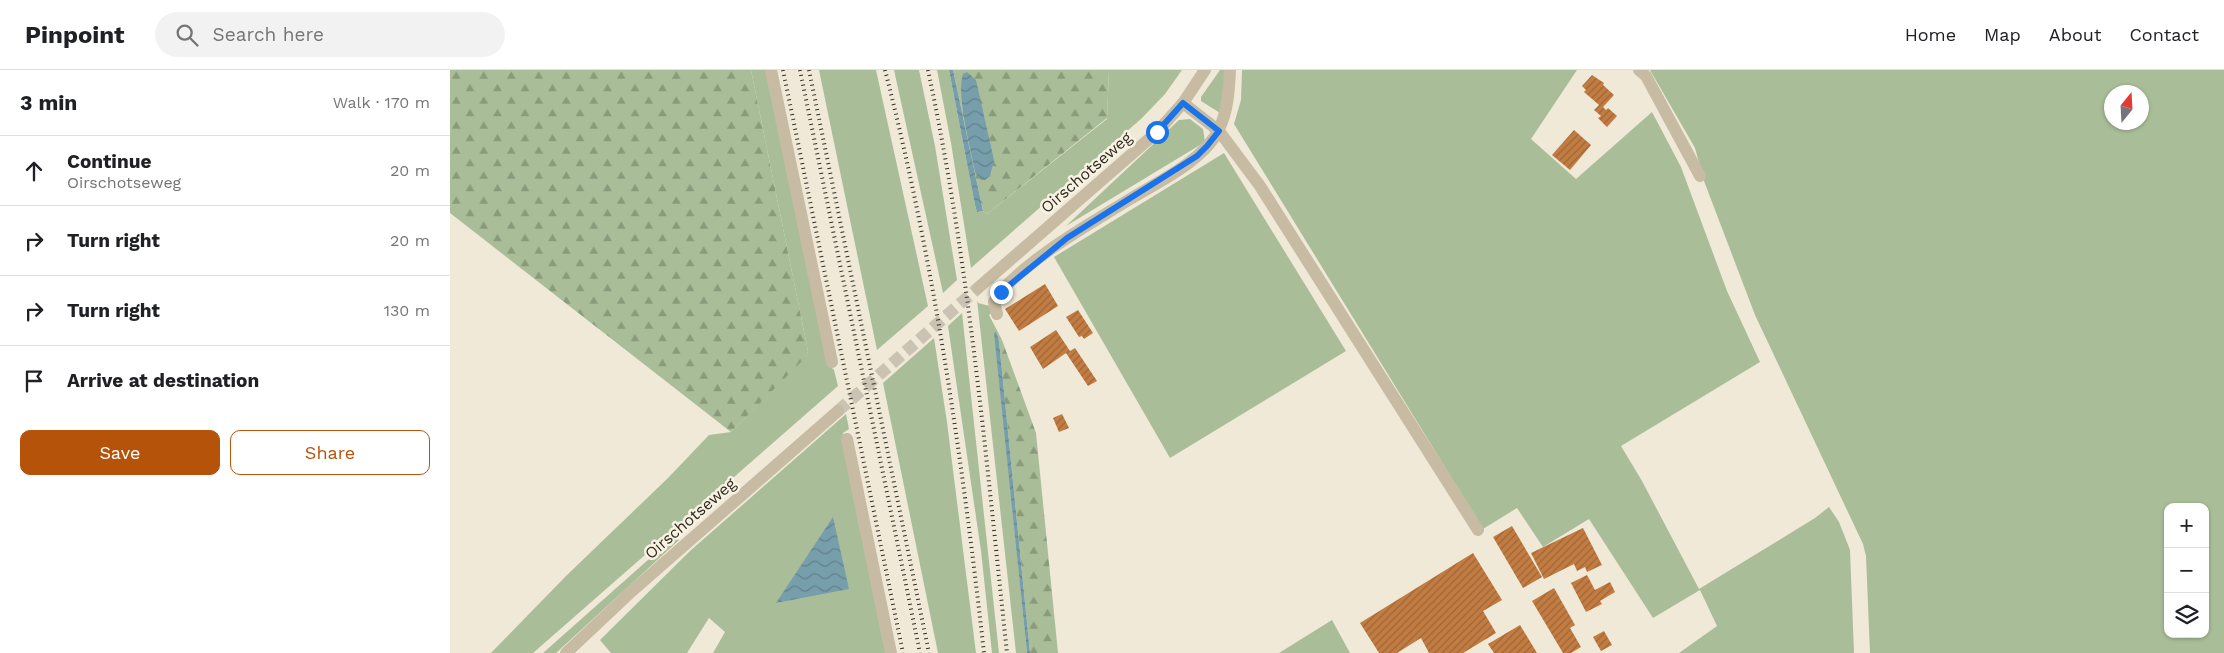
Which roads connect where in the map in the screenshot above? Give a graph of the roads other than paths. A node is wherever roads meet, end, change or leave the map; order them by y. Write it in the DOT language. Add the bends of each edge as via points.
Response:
graph roads {
  1 [pos="771,70"];
  2 [pos="1205,70"];
  3 [pos="1230,70"];
  4 [pos="1639,70"];
  5 [pos="1183,103"];
  6 [pos="1219,131"];
  7 [pos="1700,176"];
  8 [pos="978,288"];
  9 [pos="998,314"];
  10 [pos="832,362"];
  11 [pos="838,411"];
  12 [pos="847,439"];
  13 [pos="1478,530"];
  14 [pos="566,653"];
  15 [pos="891,653"];
  1 -- 10 [label="street"];
  2 -- 5 [label="street, Oirschotseweg"];
  3 -- 6 [label="street" via="1228,100"];
  4 -- 7 [label="street" via="1646,76"];
  5 -- 6 [label="street"];
  5 -- 8 [label="street, Oirschotseweg" via="1157,132"];
  6 -- 9 [label="street" via="1192,159 1067,238 1030,266 996,298"];
  6 -- 13 [label="street" via="1260,186"];
  11 -- 14 [label="street, Oirschotseweg"];
  12 -- 15 [label="street"];
}
